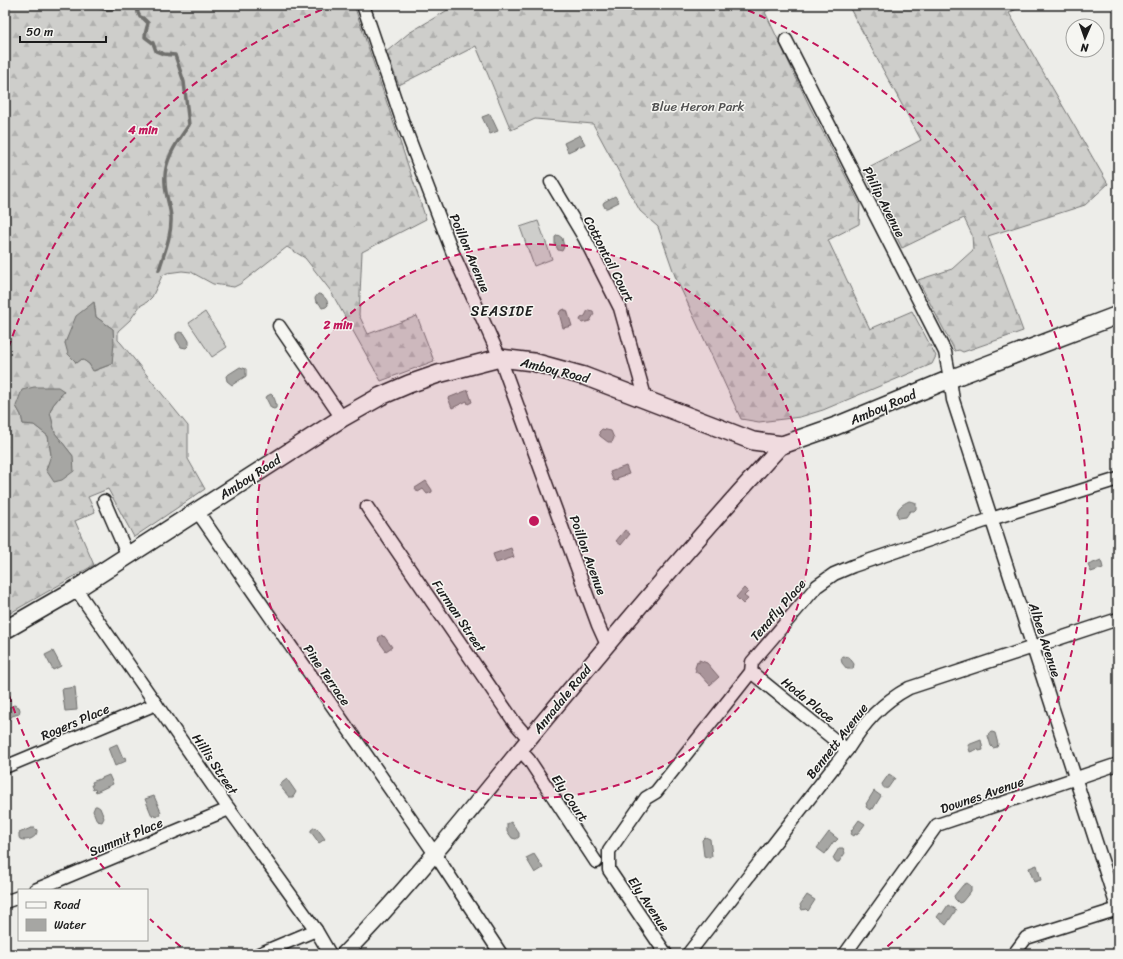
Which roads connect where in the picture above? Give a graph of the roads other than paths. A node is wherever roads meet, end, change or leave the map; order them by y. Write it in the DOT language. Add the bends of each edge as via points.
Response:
graph roads {
  1 [pos="363,5"];
  2 [pos="786,40"];
  3 [pos="551,182"];
  4 [pos="1118,316"];
  5 [pos="280,326"];
  6 [pos="500,358"];
  7 [pos="950,379"];
  8 [pos="646,400"];
  9 [pos="342,418"];
  10 [pos="782,445"];
  11 [pos="1118,479"];
  12 [pos="104,500"];
  13 [pos="367,507"];
  14 [pos="197,511"];
  15 [pos="991,519"];
  16 [pos="128,556"];
  17 [pos="76,589"];
  18 [pos="1118,620"];
  19 [pos="5,630"];
  20 [pos="607,644"];
  21 [pos="1032,648"];
  22 [pos="750,672"];
  23 [pos="156,704"];
  24 [pos="525,744"];
  25 [pos="848,750"];
  26 [pos="1118,764"];
  27 [pos="5,767"];
  28 [pos="1074,778"];
  29 [pos="229,809"];
  30 [pos="435,854"];
  31 [pos="596,862"];
  32 [pos="609,870"];
  33 [pos="37,889"];
  34 [pos="18,896"];
  35 [pos="5,902"];
  36 [pos="1118,909"];
  37 [pos="316,930"];
  38 [pos="259,954"];
  39 [pos="330,954"];
  40 [pos="344,954"];
  41 [pos="501,954"];
  42 [pos="666,954"];
  43 [pos="688,954"];
  44 [pos="845,954"];
  45 [pos="1014,954"];
  1 -- 6 [label="street, Poillon Avenue" via="419,166 452,251"];
  2 -- 7 [label="street, Philip Avenue" via="944,352"];
  3 -- 8 [label="street, Cottontail Court" via="585,239 620,308"];
  4 -- 7 [label="main road, Amboy Road"];
  5 -- 9 [label="street"];
  6 -- 8 [label="main road, Amboy Road" via="566,370"];
  6 -- 9 [label="main road, Amboy Road" via="409,384"];
  6 -- 20 [label="street, Poillon Avenue"];
  7 -- 10 [label="main road, Amboy Road" via="836,426"];
  7 -- 15 [label="street, Albee Avenue" via="952,400"];
  8 -- 10 [label="main road, Amboy Road" via="754,441"];
  9 -- 14 [label="main road, Amboy Road"];
  10 -- 20 [label="street, Annadale Road"];
  11 -- 15 [label="street, Tenafly Place"];
  12 -- 16 [label="street"];
  13 -- 24 [label="street, Furman Street" via="515,723"];
  14 -- 16 [label="main road, Amboy Road"];
  14 -- 30 [label="street, Pine Terrace"];
  15 -- 21 [label="street, Albee Avenue"];
  15 -- 22 [label="street, Tenafly Place" via="834,574 817,586 788,618 752,662"];
  16 -- 17 [label="main road, Amboy Road"];
  17 -- 19 [label="main road, Amboy Road"];
  17 -- 23 [label="street, Hillis Street"];
  18 -- 21 [label="street, Bennett Avenue"];
  20 -- 24 [label="street, Annadale Road"];
  21 -- 25 [label="street, Bennett Avenue" via="909,688 870,717"];
  21 -- 28 [label="street, Albee Avenue"];
  22 -- 25 [label="street, Hoda Place"];
  22 -- 32 [label="street, Tenafly Place" via="656,792 646,798 609,851"];
  23 -- 27 [label="street, Rogers Place"];
  23 -- 29 [label="street, Hillis Street"];
  24 -- 30 [label="street, Annadale Road"];
  24 -- 31 [label="street, Ely Court" via="529,760"];
  25 -- 43 [label="street, Bennett Avenue"];
  26 -- 28 [label="street, Downes Avenue"];
  28 -- 36 [label="street, Albee Avenue"];
  28 -- 44 [label="street, Downes Avenue" via="937,825"];
  29 -- 33 [label="street, Summit Place"];
  29 -- 37 [label="street, Hillis Street"];
  30 -- 40 [label="street, Annadale Road" via="377,921"];
  30 -- 41 [label="street, Pine Terrace"];
  32 -- 42 [label="street, Ely Avenue"];
  34 -- 35 [label="street"];
  36 -- 45 [label="street" via="1026,938"];
  37 -- 38 [label="street"];
  37 -- 39 [label="street, Hillis Street"];
}
